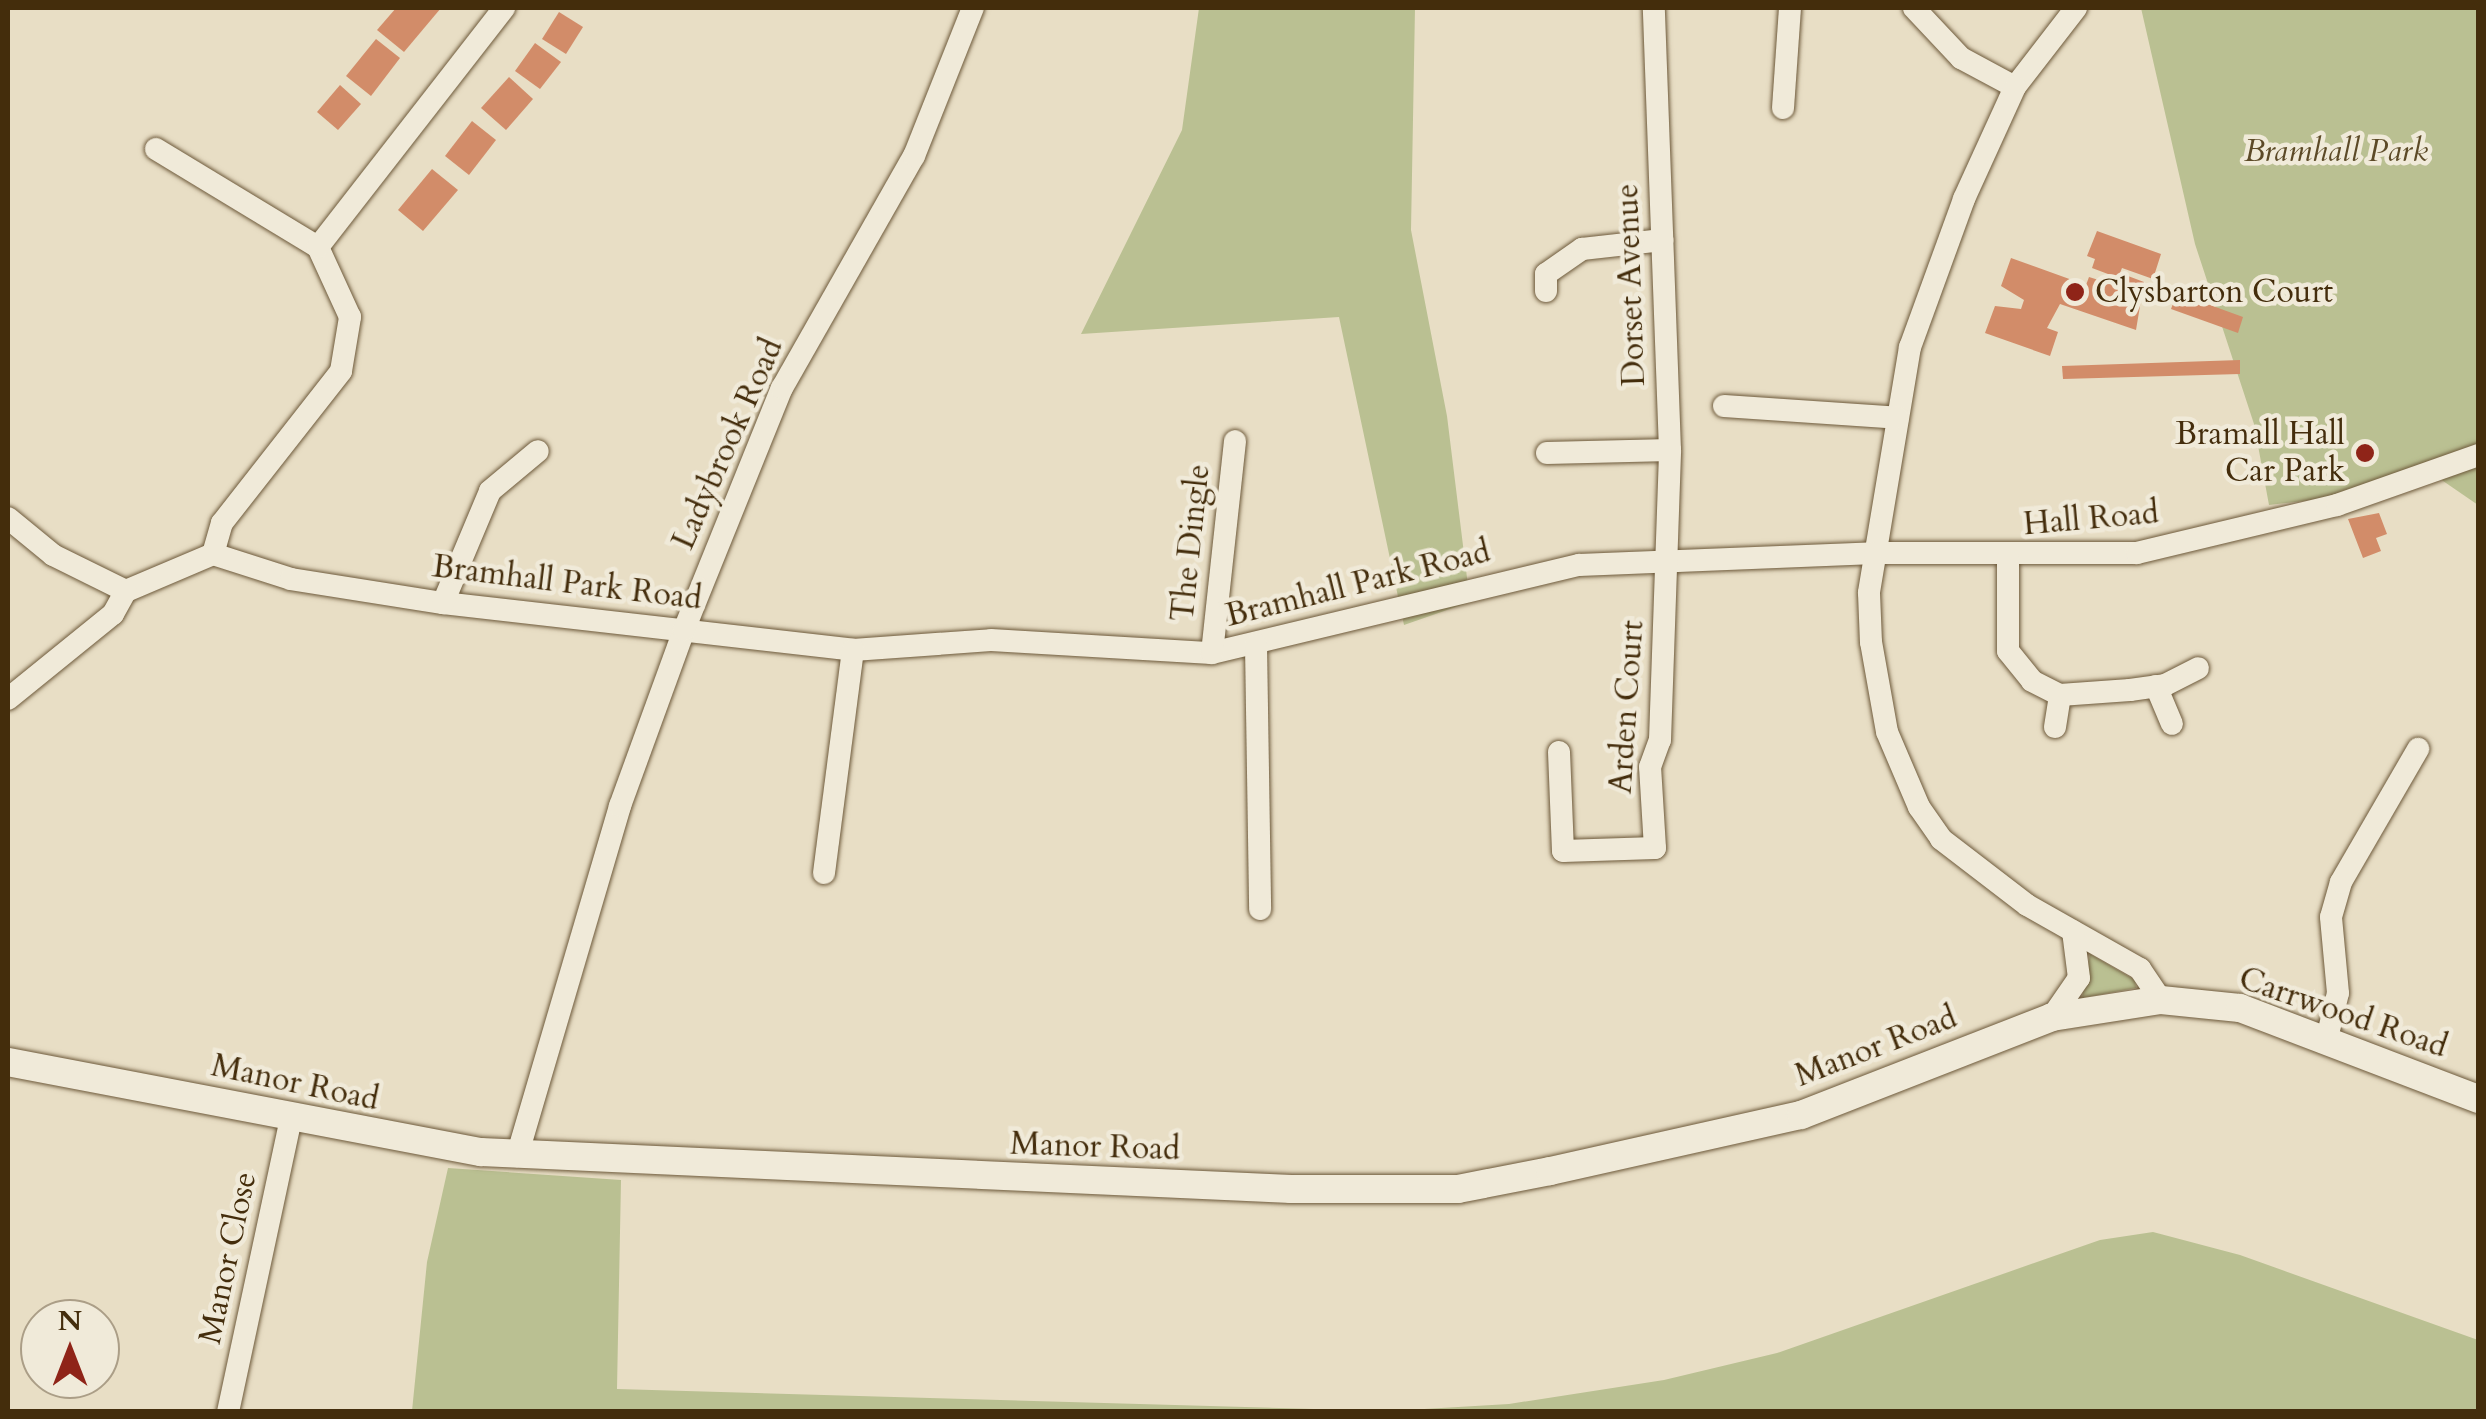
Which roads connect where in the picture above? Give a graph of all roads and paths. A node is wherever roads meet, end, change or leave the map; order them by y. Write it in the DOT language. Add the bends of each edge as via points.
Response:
graph roads {
  1 [pos="504,8"];
  2 [pos="973,8"];
  3 [pos="1654,8"];
  4 [pos="1790,8"];
  5 [pos="1914,8"];
  6 [pos="2076,8"];
  7 [pos="2015,86"];
  8 [pos="1783,108"];
  9 [pos="156,149"];
  10 [pos="1662,240"];
  11 [pos="318,247"];
  12 [pos="1546,292"];
  13 [pos="1724,406"];
  14 [pos="1898,418"];
  15 [pos="1235,441"];
  16 [pos="1670,450"];
  17 [pos="538,451"];
  18 [pos="1547,453"];
  19 [pos="2478,455"];
  20 [pos="8,518"];
  21 [pos="213,554"];
  22 [pos="1875,554"];
  23 [pos="2008,558"];
  24 [pos="1669,560"];
  25 [pos="126,591"];
  26 [pos="443,603"];
  27 [pos="684,630"];
  28 [pos="1256,645"];
  29 [pos="854,650"];
  30 [pos="1212,652"];
  31 [pos="2198,668"];
  32 [pos="2156,686"];
  33 [pos="2060,694"];
  34 [pos="8,700"];
  35 [pos="2172,724"];
  36 [pos="2055,727"];
  37 [pos="2418,749"];
  38 [pos="1560,752"];
  39 [pos="824,873"];
  40 [pos="1260,909"];
  41 [pos="2073,930"];
  42 [pos="2161,1000"];
  43 [pos="2052,1017"];
  44 [pos="2327,1038"];
  45 [pos="8,1062"];
  46 [pos="2476,1094"];
  47 [pos="291,1118"];
  48 [pos="518,1156"];
  49 [pos="228,1412"];
  1 -- 11 [label="street"];
  2 -- 27 [label="street, Ladybrook Road" via="914,156 782,388"];
  3 -- 10 [label="street, Dorset Avenue"];
  4 -- 8 [label="street"];
  5 -- 7 [label="street" via="1960,58"];
  6 -- 7 [label="street"];
  7 -- 14 [label="street" via="1916,331"];
  9 -- 11 [label="street"];
  10 -- 12 [label="street" via="1582,249 1546,274"];
  10 -- 16 [label="street, Dorset Avenue"];
  11 -- 21 [label="street" via="350,318 341,371 222,523"];
  13 -- 14 [label="street"];
  14 -- 22 [label="street"];
  15 -- 30 [label="street, The Dingle"];
  16 -- 18 [label="street"];
  16 -- 24 [label="street, Dorset Avenue"];
  17 -- 26 [label="street" via="490,491"];
  19 -- 23 [label="street, Hall Road" via="2337,504 2137,553"];
  20 -- 25 [label="street" via="53,554"];
  21 -- 25 [label="street"];
  21 -- 26 [label="street, Bramhall Park Road" via="291,579"];
  22 -- 23 [label="street, Hall Road"];
  22 -- 24 [label="street, Bramhall Park Road"];
  22 -- 41 [label="street" via="1869,620 1875,679 1887,732 1919,807 1968,865"];
  23 -- 33 [label="street" via="2008,651 2032,681"];
  24 -- 28 [label="street, Bramhall Park Road" via="1579,565"];
  24 -- 38 [label="street, Arden Court" via="1660,740 1650,767 1655,848 1564,851"];
  25 -- 34 [label="street" via="113,614"];
  26 -- 27 [label="street, Bramhall Park Road"];
  27 -- 29 [label="street, Bramhall Park Road"];
  27 -- 48 [label="street, Ladybrook Road" via="620,806"];
  28 -- 30 [label="street, Bramhall Park Road"];
  28 -- 40 [label="street"];
  29 -- 30 [label="street, Bramhall Park Road" via="991,640"];
  29 -- 39 [label="street"];
  31 -- 32 [label="street"];
  32 -- 33 [label="street"];
  32 -- 35 [label="street"];
  33 -- 36 [label="street"];
  37 -- 44 [label="street" via="2341,882 2331,917 2338,993"];
  41 -- 42 [label="street" via="2140,969"];
  41 -- 43 [label="street" via="2079,978"];
  42 -- 43 [label="street, Manor Road"];
  42 -- 44 [label="street, Carrwood Road" via="2240,1008"];
  43 -- 48 [label="street, Manor Road" via="1801,1115 1458,1189 1022,1180 753,1162"];
  44 -- 46 [label="street, Carrwood Road"];
  45 -- 47 [label="street, Manor Road"];
  47 -- 48 [label="street, Manor Road" via="413,1144"];
  47 -- 49 [label="street, Manor Close"];
}
